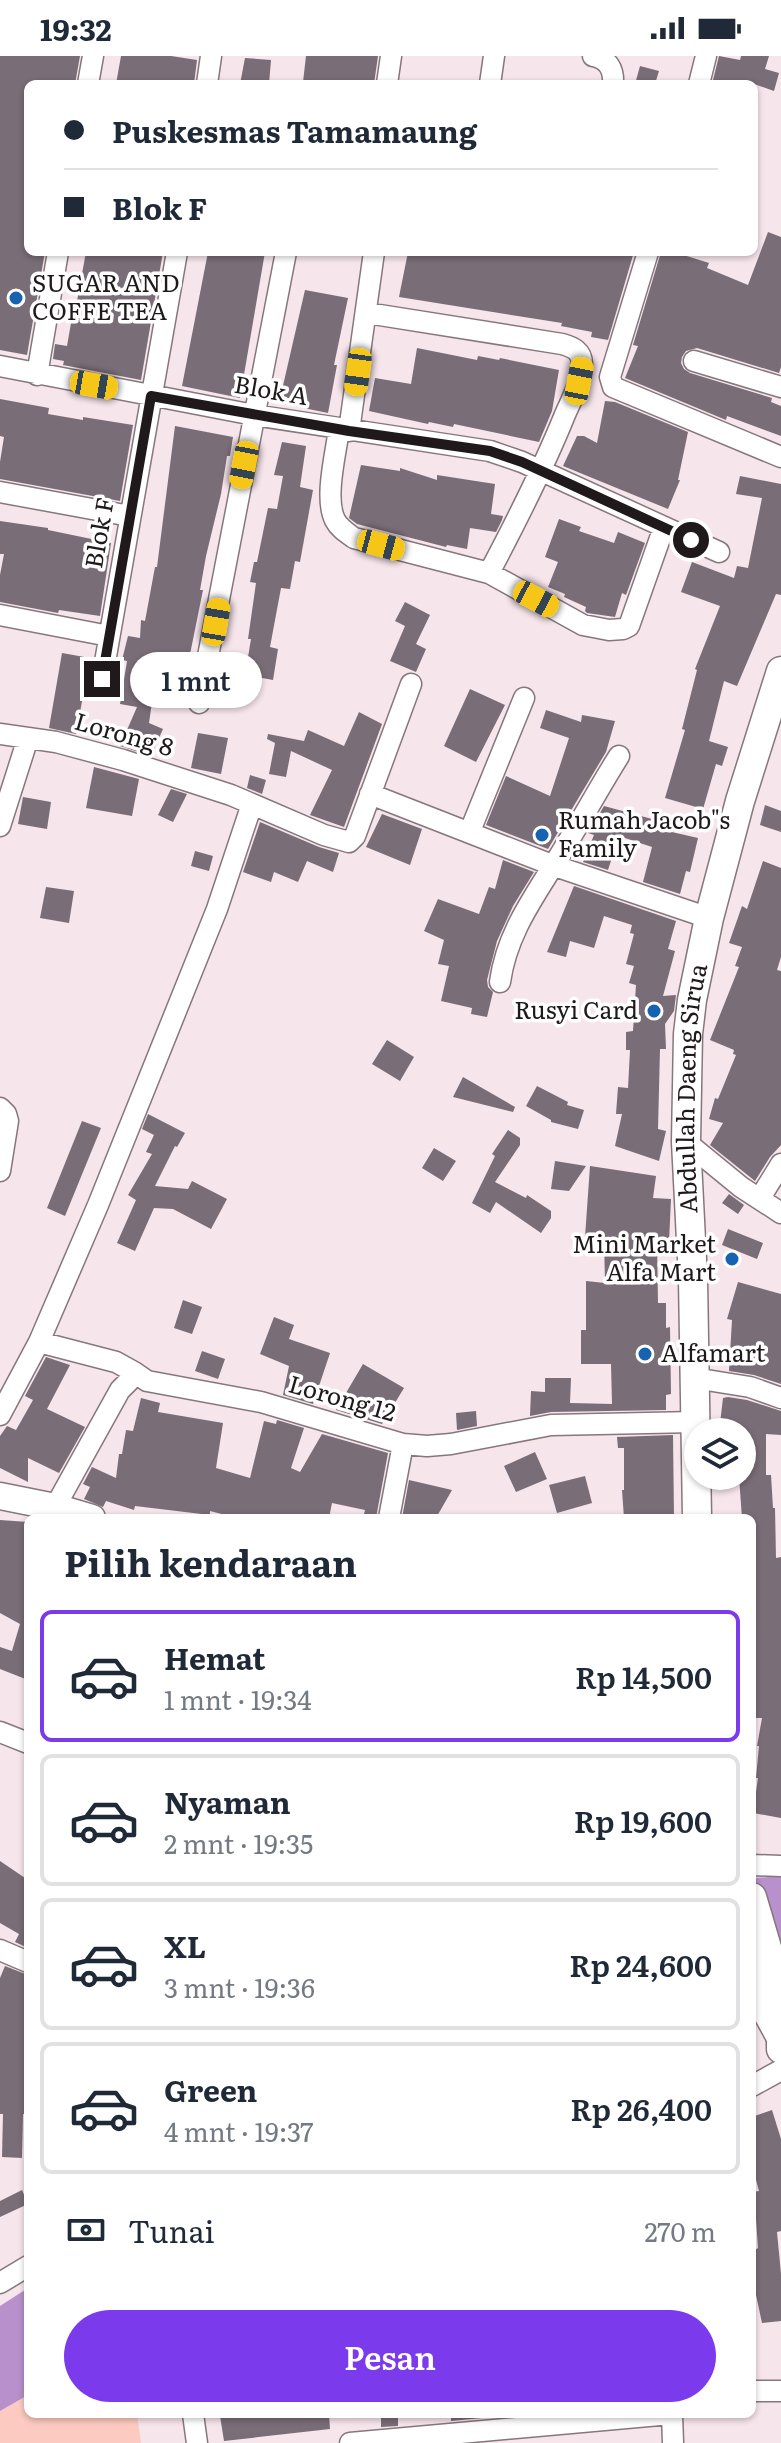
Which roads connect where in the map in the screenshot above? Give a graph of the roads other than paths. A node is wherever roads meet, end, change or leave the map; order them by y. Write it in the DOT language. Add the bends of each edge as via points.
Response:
graph roads {
  1 [pos="93,56"];
  2 [pos="211,56"];
  3 [pos="391,56"];
  4 [pos="494,56"];
  5 [pos="593,56"];
  6 [pos="706,56"];
  7 [pos="89,80"];
  8 [pos="208,80"];
  9 [pos="388,80"];
  10 [pos="491,80"];
  11 [pos="612,80"];
  12 [pos="700,80"];
  13 [pos="57,256"];
  14 [pos="176,256"];
  15 [pos="285,256"];
  16 [pos="374,256"];
  17 [pos="647,256"];
  18 [pos="367,313"];
  19 [pos="694,361"];
  20 [pos="0,366"];
  21 [pos="37,375"];
  22 [pos="781,387"];
  23 [pos="151,396"];
  24 [pos="254,415"];
  25 [pos="344,430"];
  26 [pos="781,457"];
  27 [pos="541,472"];
  28 [pos="0,492"];
  29 [pos="130,516"];
  30 [pos="664,527"];
  31 [pos="719,552"];
  32 [pos="489,573"];
  33 [pos="0,615"];
  34 [pos="109,636"];
  35 [pos="781,671"];
  36 [pos="102,679"];
  37 [pos="411,684"];
  38 [pos="524,698"];
  39 [pos="199,703"];
  40 [pos="0,734"];
  41 [pos="28,738"];
  42 [pos="619,756"];
  43 [pos="370,794"];
  44 [pos="244,800"];
  45 [pos="0,826"];
  46 [pos="470,831"];
  47 [pos="552,865"];
  48 [pos="709,918"];
  49 [pos="500,982"];
  50 [pos="0,1108"];
  51 [pos="686,1142"];
  52 [pos="781,1164"];
  53 [pos="0,1171"];
  54 [pos="760,1198"];
  55 [pos="781,1213"];
  56 [pos="39,1342"];
  57 [pos="134,1372"];
  58 [pos="694,1378"];
  59 [pos="781,1398"];
  60 [pos="0,1415"];
  61 [pos="695,1418"];
  62 [pos="684,1422"];
  63 [pos="403,1444"];
  64 [pos="696,1490"];
  65 [pos="0,1496"];
  66 [pos="55,1507"];
  67 [pos="79,1514"];
  68 [pos="390,1514"];
  69 [pos="697,1514"];
  70 [pos="0,1732"];
  71 [pos="24,1741"];
  72 [pos="756,1865"];
  73 [pos="781,1866"];
  74 [pos="756,1928"];
  75 [pos="0,1950"];
  76 [pos="24,1960"];
  77 [pos="761,1966"];
  78 [pos="781,1995"];
  79 [pos="780,2042"];
  80 [pos="781,2070"];
  81 [pos="756,2084"];
  82 [pos="24,2268"];
  83 [pos="0,2283"];
  84 [pos="756,2391"];
  85 [pos="781,2391"];
  86 [pos="194,2418"];
  87 [pos="635,2418"];
  88 [pos="672,2418"];
  89 [pos="553,2427"];
  90 [pos="197,2443"];
  91 [pos="350,2443"];
  92 [pos="673,2443"];
  1 -- 7 [label="street"];
  2 -- 8 [label="street"];
  3 -- 9 [label="street"];
  4 -- 10 [label="street"];
  5 -- 11 [label="street" via="610,65"];
  6 -- 12 [label="street"];
  13 -- 21 [label="street"];
  14 -- 23 [label="street, Blok F"];
  15 -- 24 [label="street"];
  16 -- 18 [label="street"];
  17 -- 26 [label="street" via="610,377 613,387"];
  18 -- 25 [label="street"];
  18 -- 27 [label="street" via="577,350 582,364 579,381"];
  19 -- 22 [label="street"];
  20 -- 21 [label="street, Blok A"];
  21 -- 23 [label="street, Blok A"];
  23 -- 24 [label="street, Blok A"];
  23 -- 29 [label="street, Blok F"];
  24 -- 25 [label="street, Blok A"];
  24 -- 39 [label="street"];
  25 -- 27 [label="street, Blok A" via="490,451"];
  25 -- 32 [label="street" via="330,496 341,529 354,538"];
  27 -- 30 [label="street, Blok A"];
  27 -- 32 [label="street"];
  28 -- 29 [label="street"];
  29 -- 34 [label="street, Blok F"];
  30 -- 31 [label="street, Blok A"];
  30 -- 32 [label="street" via="632,619 623,629 583,625"];
  33 -- 34 [label="street"];
  34 -- 36 [label="street, Blok F"];
  35 -- 48 [label="main road, Abdullah Daeng Sirua"];
  37 -- 43 [label="street"];
  38 -- 46 [label="street"];
  40 -- 41 [label="street, Lorong 8"];
  41 -- 44 [label="street, Lorong 8" via="123,760"];
  41 -- 45 [label="street"];
  42 -- 47 [label="street"];
  43 -- 44 [label="street, Lorong 8" via="349,842"];
  43 -- 46 [label="street"];
  44 -- 56 [label="street" via="217,909"];
  46 -- 47 [label="street"];
  47 -- 48 [label="street"];
  47 -- 49 [label="street" via="522,915 503,959"];
  48 -- 51 [label="main road, Abdullah Daeng Sirua" via="688,1034"];
  50 -- 53 [label="street" via="8,1121"];
  51 -- 54 [label="street"];
  51 -- 58 [label="main road, Abdullah Daeng Sirua"];
  52 -- 54 [label="street"];
  54 -- 55 [label="street"];
  56 -- 57 [label="street, Lorong 12" via="116,1362"];
  56 -- 60 [label="street"];
  57 -- 63 [label="street, Lorong 12" via="147,1381 261,1402"];
  57 -- 66 [label="street"];
  58 -- 59 [label="street"];
  58 -- 61 [label="main road, Abdullah Daeng Sirua"];
  62 -- 63 [label="street, Lorong 12" via="551,1425 451,1444"];
  63 -- 68 [label="street"];
  64 -- 69 [label="main road, Abdullah Daeng Sirua"];
  65 -- 66 [label="street"];
  66 -- 67 [label="street"];
  70 -- 71 [label="street"];
  72 -- 73 [label="street"];
  74 -- 77 [label="main road"];
  75 -- 76 [label="street"];
  77 -- 78 [label="main road"];
  77 -- 79 [label="main road" via="761,2001"];
  78 -- 79 [label="main road"];
  80 -- 81 [label="street"];
  82 -- 83 [label="street"];
  84 -- 85 [label="street"];
  86 -- 90 [label="street"];
  87 -- 89 [label="street"];
  88 -- 92 [label="street"];
  89 -- 91 [label="street"];
}
